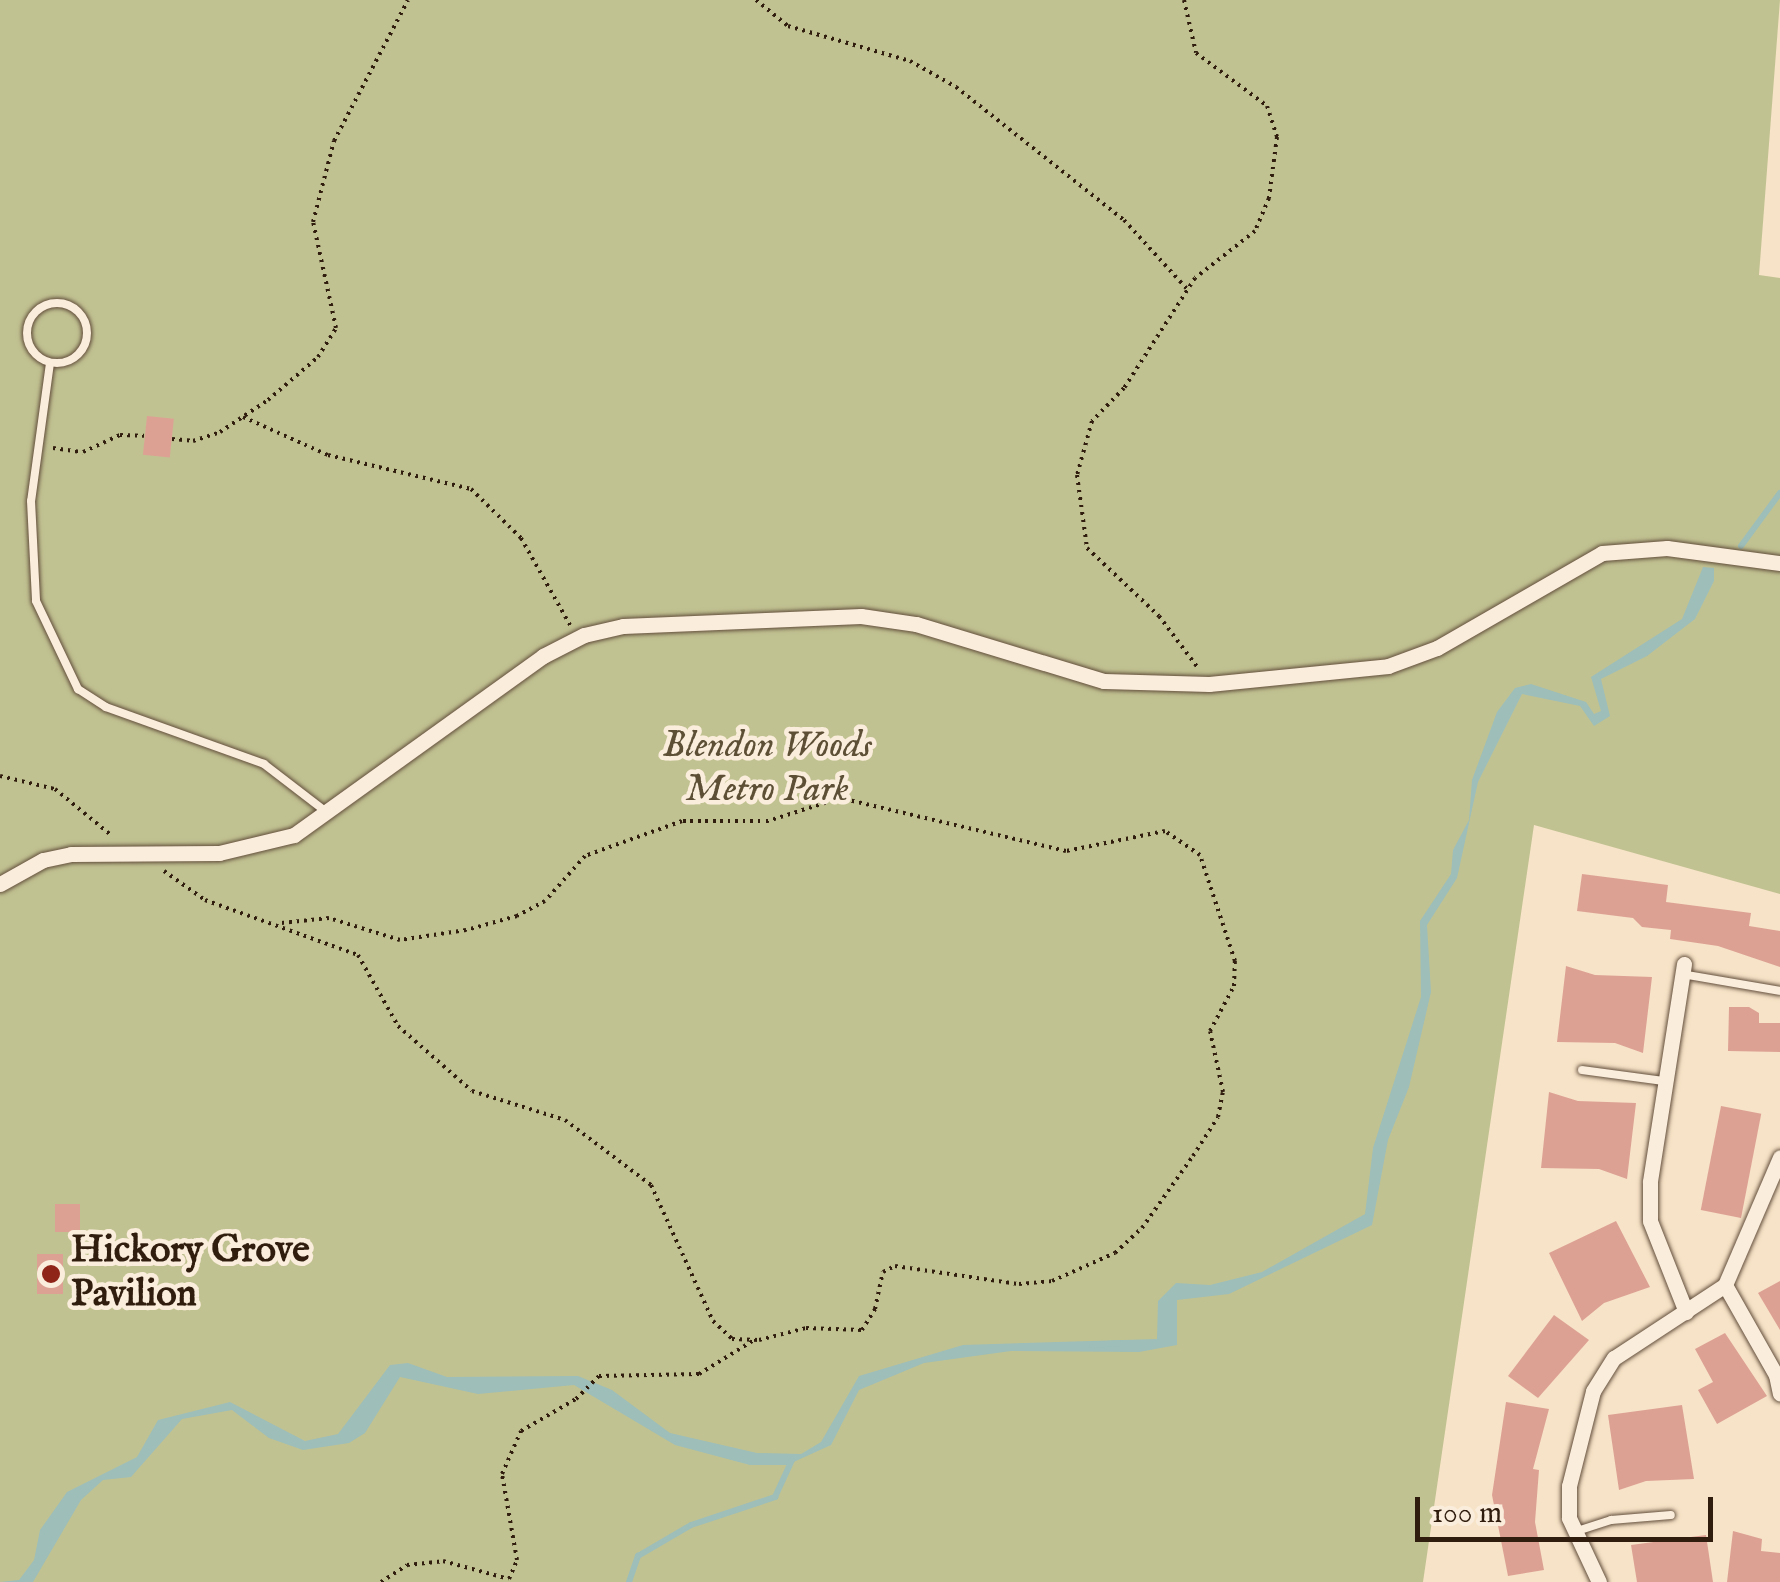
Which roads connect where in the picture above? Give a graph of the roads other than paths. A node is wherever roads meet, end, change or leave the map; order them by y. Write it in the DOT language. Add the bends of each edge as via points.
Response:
graph roads {
  1 [pos="50,363"];
  2 [pos="1780,563"];
  3 [pos="328,814"];
  4 [pos="0,884"];
  5 [pos="1683,969"];
  6 [pos="1780,991"];
  7 [pos="1582,1070"];
  8 [pos="1663,1081"];
  9 [pos="1780,1157"];
  10 [pos="1774,1189"];
  11 [pos="1725,1285"];
  12 [pos="1686,1312"];
  13 [pos="1780,1394"];
  14 [pos="1671,1515"];
  15 [pos="1574,1532"];
  16 [pos="1599,1582"];
  1 -- 1 [label="lane" via="71,360 85,344 86,324 63,304 43,306 28,322 28,342"];
  1 -- 3 [label="lane" via="31,501 36,601 78,689 106,708 264,764"];
  2 -- 3 [label="street" via="1667,548 1602,553 1437,648 1388,666 1210,684 1104,681 954,634 861,616 665,621 578,638 542,656"];
  3 -- 4 [label="street" via="258,847 70,854 43,860"];
  5 -- 6 [label="lane"];
  5 -- 8 [label="street"];
  7 -- 8 [label="lane"];
  8 -- 12 [label="street" via="1650,1221"];
  9 -- 10 [label="street"];
  10 -- 11 [label="street"];
  11 -- 12 [label="street"];
  11 -- 13 [label="street"];
  12 -- 15 [label="street" via="1614,1358 1594,1390 1569,1486"];
  14 -- 15 [label="lane" via="1611,1520"];
  15 -- 16 [label="street"];
}
